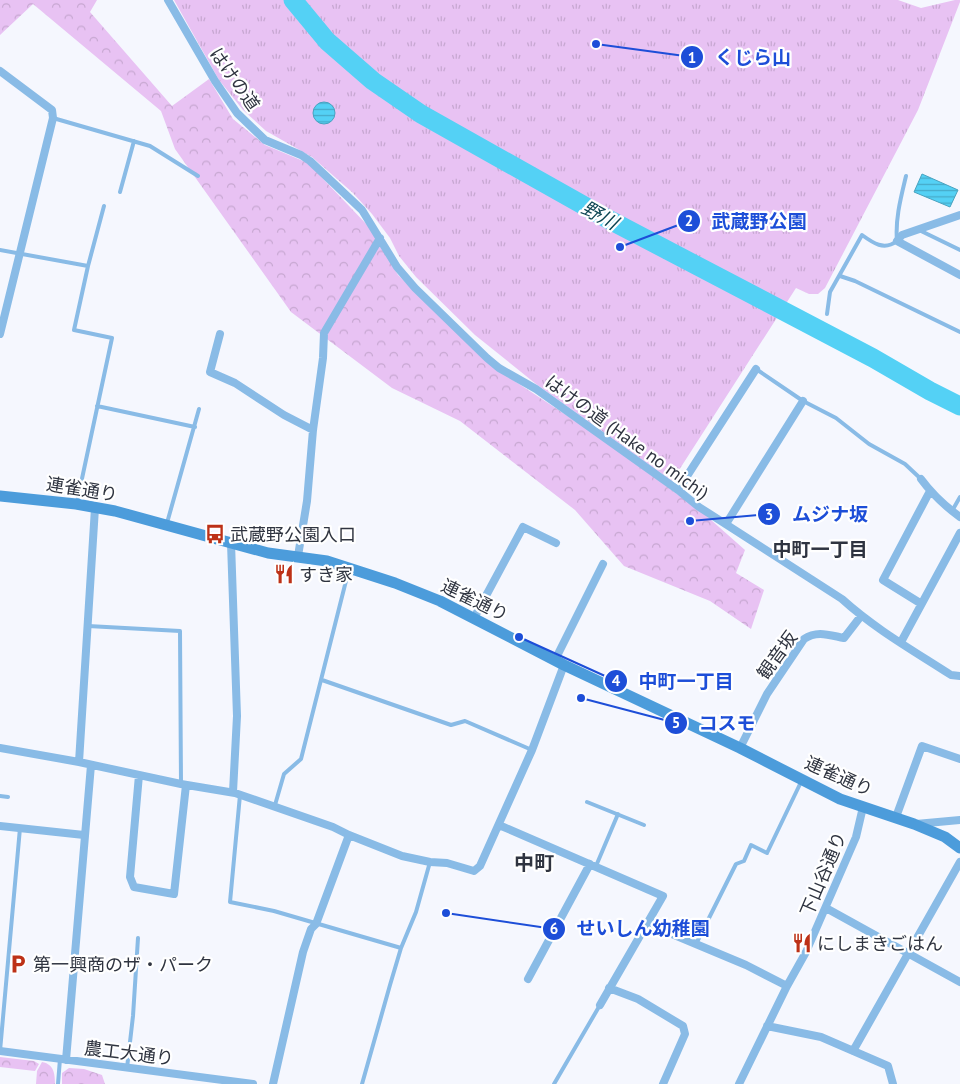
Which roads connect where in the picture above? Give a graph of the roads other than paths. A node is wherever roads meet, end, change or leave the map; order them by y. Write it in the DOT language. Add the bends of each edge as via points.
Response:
graph roads {
  1 [pos="168,0"];
  2 [pos="0,71"];
  3 [pos="53,118"];
  4 [pos="134,141"];
  5 [pos="198,176"];
  6 [pos="906,176"];
  7 [pos="120,192"];
  8 [pos="104,206"];
  9 [pos="960,215"];
  10 [pos="917,230"];
  11 [pos="380,238"];
  12 [pos="897,241"];
  13 [pos="0,250"];
  14 [pos="960,250"];
  15 [pos="20,254"];
  16 [pos="88,266"];
  17 [pos="960,275"];
  18 [pos="840,276"];
  19 [pos="827,314"];
  20 [pos="1,323"];
  21 [pos="960,332"];
  22 [pos="0,334"];
  23 [pos="220,334"];
  24 [pos="756,369"];
  25 [pos="803,402"];
  26 [pos="97,406"];
  27 [pos="200,409"];
  28 [pos="195,427"];
  29 [pos="313,430"];
  30 [pos="921,479"];
  31 [pos="678,490"];
  32 [pos="930,491"];
  33 [pos="0,496"];
  34 [pos="960,497"];
  35 [pos="76,504"];
  36 [pos="95,508"];
  37 [pos="952,511"];
  38 [pos="960,517"];
  39 [pos="167,524"];
  40 [pos="726,524"];
  41 [pos="960,533"];
  42 [pos="231,543"];
  43 [pos="556,543"];
  44 [pos="298,556"];
  45 [pos="603,564"];
  46 [pos="349,567"];
  47 [pos="920,603"];
  48 [pos="861,616"];
  49 [pos="474,618"];
  50 [pos="88,626"];
  51 [pos="901,642"];
  52 [pos="559,663"];
  53 [pos="960,676"];
  54 [pos="322,680"];
  55 [pos="0,748"];
  56 [pos="740,748"];
  57 [pos="532,750"];
  58 [pos="960,759"];
  59 [pos="79,762"];
  60 [pos="91,764"];
  61 [pos="138,775"];
  62 [pos="802,780"];
  63 [pos="183,784"];
  64 [pos="236,793"];
  65 [pos="0,796"];
  66 [pos="8,796"];
  67 [pos="587,802"];
  68 [pos="275,806"];
  69 [pos="863,807"];
  70 [pos="618,814"];
  71 [pos="896,818"];
  72 [pos="960,820"];
  73 [pos="644,824"];
  74 [pos="914,824"];
  75 [pos="499,825"];
  76 [pos="0,826"];
  77 [pos="20,828"];
  78 [pos="84,835"];
  79 [pos="349,835"];
  80 [pos="960,848"];
  81 [pos="430,862"];
  82 [pos="960,862"];
  83 [pos="593,865"];
  84 [pos="826,908"];
  85 [pos="316,924"];
  86 [pos="648,924"];
  87 [pos="138,938"];
  88 [pos="696,944"];
  89 [pos="401,948"];
  90 [pos="909,954"];
  91 [pos="528,979"];
  92 [pos="960,982"];
  93 [pos="787,986"];
  94 [pos="609,988"];
  95 [pos="600,1005"];
  96 [pos="767,1026"];
  97 [pos="0,1051"];
  98 [pos="853,1051"];
  99 [pos="63,1060"];
  100 [pos="127,1068"];
  101 [pos="232,1082"];
  102 [pos="58,1084"];
  103 [pos="253,1084"];
  104 [pos="273,1084"];
  105 [pos="362,1084"];
  106 [pos="554,1084"];
  107 [pos="663,1084"];
  108 [pos="738,1084"];
  109 [pos="892,1084"];
  1 -- 11 [label="street, はけの道" via="237,113 265,140 310,161 362,210"];
  2 -- 3 [label="street" via="52,110"];
  3 -- 4 [label="lane"];
  3 -- 15 [label="street"];
  4 -- 5 [label="lane" via="150,146"];
  4 -- 7 [label="lane"];
  6 -- 12 [label="lane" via="898,211"];
  8 -- 16 [label="lane"];
  9 -- 10 [label="street"];
  10 -- 12 [label="street" via="902,235"];
  10 -- 14 [label="lane"];
  11 -- 29 [label="street" via="324,333"];
  11 -- 31 [label="street, はけの道 (Hake no michi)" via="397,268 487,358"];
  12 -- 17 [label="street"];
  12 -- 18 [label="lane" via="886,246 875,244 862,235"];
  13 -- 15 [label="lane"];
  15 -- 16 [label="lane"];
  15 -- 20 [label="street"];
  16 -- 26 [label="lane" via="74,330 112,338"];
  18 -- 19 [label="lane" via="830,292"];
  18 -- 21 [label="lane"];
  20 -- 22 [label="street"];
  23 -- 29 [label="street" via="210,372 235,383"];
  24 -- 25 [label="lane"];
  24 -- 31 [label="street"];
  25 -- 30 [label="lane" via="836,418 869,444 905,464"];
  25 -- 40 [label="street"];
  26 -- 28 [label="lane"];
  26 -- 35 [label="lane"];
  27 -- 28 [label="lane"];
  28 -- 39 [label="lane"];
  29 -- 44 [label="street"];
  30 -- 32 [label="street"];
  31 -- 40 [label="street, はけの道 (Hake no michi)"];
  32 -- 37 [label="street"];
  32 -- 47 [label="street" via="883,580"];
  33 -- 35 [label="main road, 連雀通り"];
  34 -- 37 [label="lane"];
  35 -- 36 [label="main road, 連雀通り"];
  36 -- 39 [label="main road, 連雀通り"];
  36 -- 50 [label="street"];
  37 -- 38 [label="street"];
  39 -- 42 [label="main road, 連雀通り"];
  40 -- 48 [label="street, はけの道 (Hake no michi)" via="842,599"];
  41 -- 47 [label="street"];
  42 -- 44 [label="main road, 連雀通り" via="268,553"];
  42 -- 64 [label="street" via="237,716"];
  43 -- 49 [label="street" via="523,527"];
  44 -- 46 [label="main road, 連雀通り"];
  45 -- 52 [label="street"];
  46 -- 49 [label="main road, 連雀通り" via="440,601"];
  46 -- 54 [label="lane"];
  47 -- 51 [label="street"];
  48 -- 51 [label="street, はけの道 (Hake no michi)"];
  48 -- 56 [label="street, 観音坂" via="844,638 823,633 811,634 804,639 767,694"];
  49 -- 52 [label="main road, 連雀通り"];
  50 -- 59 [label="street"];
  50 -- 63 [label="lane" via="180,631"];
  51 -- 53 [label="street, はけの道 (Hake no michi)" via="951,675"];
  52 -- 56 [label="main road, 連雀通り"];
  52 -- 57 [label="street"];
  54 -- 57 [label="lane" via="451,725 465,721"];
  54 -- 68 [label="lane" via="301,759 284,774"];
  55 -- 59 [label="street"];
  56 -- 62 [label="main road, 連雀通り"];
  57 -- 75 [label="street"];
  58 -- 71 [label="street" via="922,746"];
  59 -- 60 [label="street"];
  60 -- 61 [label="street"];
  60 -- 78 [label="street"];
  61 -- 63 [label="street"];
  61 -- 63 [label="street" via="130,877 134,887 174,894"];
  62 -- 69 [label="main road, 連雀通り"];
  62 -- 88 [label="lane" via="767,853 751,845 744,861 736,864"];
  63 -- 64 [label="street"];
  64 -- 68 [label="street"];
  64 -- 85 [label="lane" via="230,902"];
  65 -- 66 [label="lane"];
  67 -- 70 [label="lane"];
  68 -- 79 [label="street" via="333,826"];
  69 -- 71 [label="main road, 連雀通り"];
  69 -- 84 [label="street, 下山谷通り" via="856,836"];
  70 -- 73 [label="lane"];
  70 -- 83 [label="lane"];
  71 -- 74 [label="main road, 連雀通り"];
  72 -- 74 [label="street"];
  74 -- 80 [label="main road, 連雀通り" via="945,837"];
  75 -- 81 [label="street" via="480,866 474,871"];
  75 -- 83 [label="street"];
  76 -- 77 [label="street"];
  77 -- 78 [label="street"];
  77 -- 97 [label="lane"];
  78 -- 99 [label="street"];
  79 -- 81 [label="street" via="402,856"];
  79 -- 85 [label="street"];
  81 -- 89 [label="lane" via="416,912"];
  82 -- 90 [label="street"];
  83 -- 86 [label="street" via="663,896"];
  83 -- 91 [label="street"];
  84 -- 90 [label="street"];
  84 -- 93 [label="street, 下山谷通り"];
  85 -- 89 [label="lane"];
  85 -- 104 [label="street" via="303,952"];
  86 -- 88 [label="street"];
  86 -- 94 [label="street"];
  87 -- 100 [label="lane"];
  88 -- 93 [label="street"];
  89 -- 105 [label="lane"];
  90 -- 92 [label="street"];
  90 -- 98 [label="street"];
  93 -- 96 [label="street, 下山谷通り"];
  94 -- 95 [label="street"];
  94 -- 107 [label="street" via="638,998 683,1026 685,1034"];
  95 -- 106 [label="lane"];
  96 -- 98 [label="street" via="820,1037"];
  96 -- 108 [label="street, 下山谷通り"];
  97 -- 99 [label="street, 農工大通り"];
  98 -- 109 [label="street" via="888,1066"];
  99 -- 100 [label="street, 農工大通り"];
  99 -- 102 [label="lane"];
  100 -- 101 [label="street, 農工大通り"];
  101 -- 103 [label="street, 農工大通り"];
}
